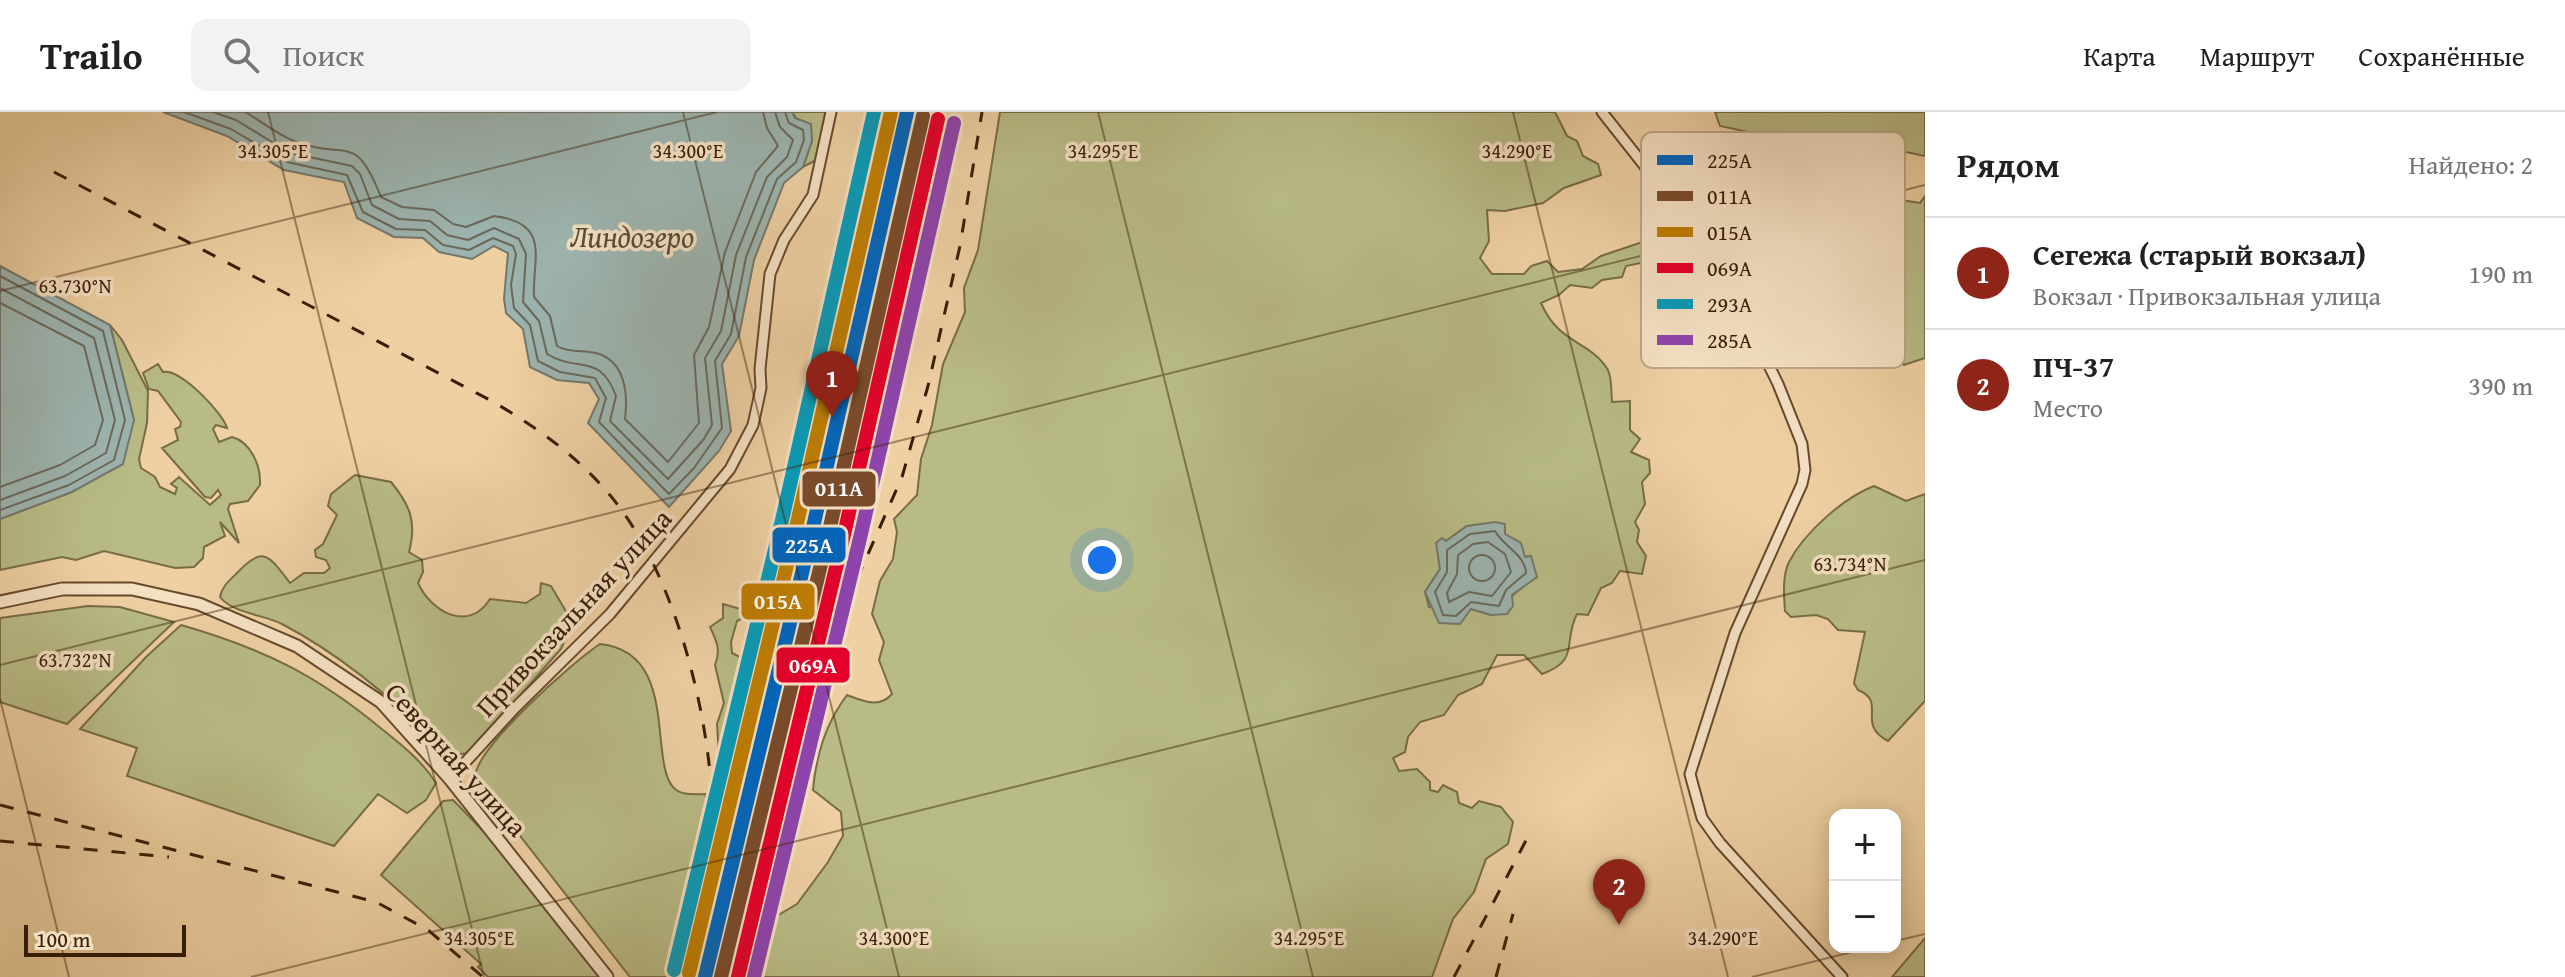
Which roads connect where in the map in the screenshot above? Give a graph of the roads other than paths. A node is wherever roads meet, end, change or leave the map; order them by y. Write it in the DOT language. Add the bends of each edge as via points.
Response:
graph roads {
  1 [pos="831,112"];
  2 [pos="1602,112"];
  3 [pos="1641,161"];
  4 [pos="1769,368"];
  5 [pos="0,602"];
  6 [pos="450,779"];
  7 [pos="607,977"];
  8 [pos="1842,977"];
  1 -- 6 [label="street, Привокзальная улица" via="813,195 770,274 761,388 753,425 730,469 610,614"];
  2 -- 3 [label="street"];
  4 -- 8 [label="street" via="1802,444 1805,470 1735,633 1690,774 1702,818 1720,843"];
  5 -- 6 [label="street, Северная улица" via="62,589 132,589 199,604 297,646 381,702"];
  6 -- 7 [label="street, Северная улица"];
}
